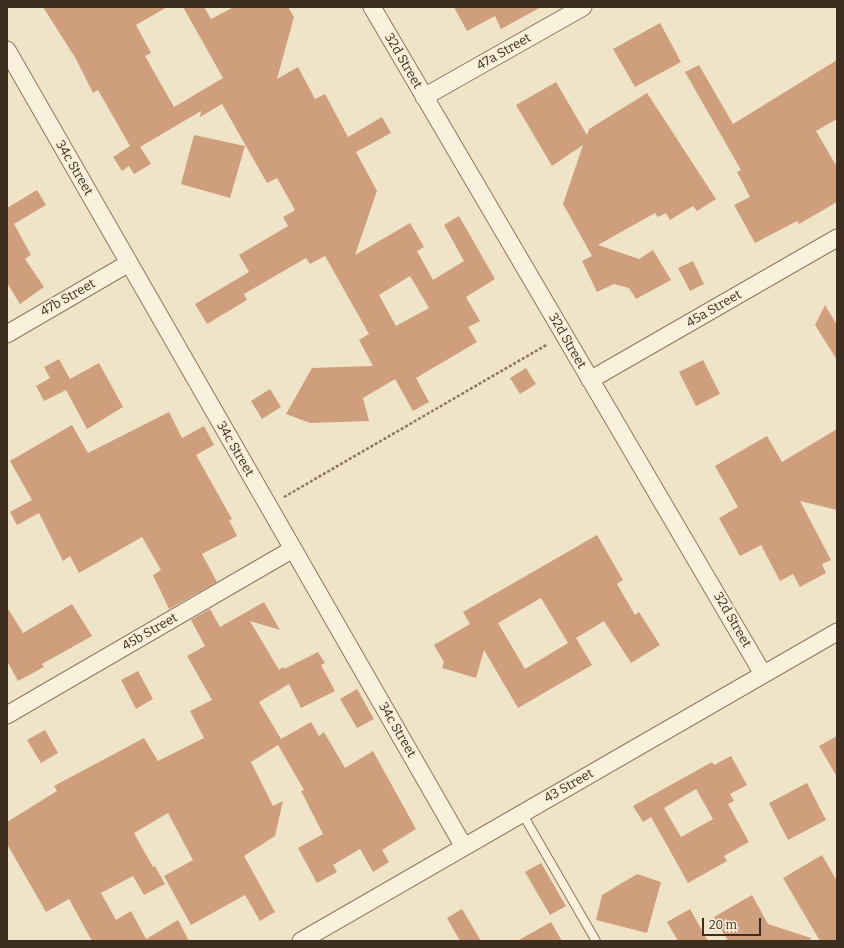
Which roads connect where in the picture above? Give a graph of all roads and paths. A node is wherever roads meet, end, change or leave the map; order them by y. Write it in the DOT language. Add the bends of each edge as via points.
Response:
graph roads {
  1 [pos="372,7"];
  2 [pos="583,7"];
  3 [pos="7,50"];
  4 [pos="424,97"];
  5 [pos="837,238"];
  6 [pos="129,263"];
  7 [pos="7,334"];
  8 [pos="564,335"];
  9 [pos="590,380"];
  10 [pos="268,506"];
  11 [pos="293,549"];
  12 [pos="837,632"];
  13 [pos="763,674"];
  14 [pos="7,715"];
  15 [pos="522,813"];
  16 [pos="464,847"];
  17 [pos="301,941"];
  18 [pos="596,941"];
  1 -- 4 [label="street, 32d Street"];
  2 -- 4 [label="street, 47a Street"];
  3 -- 6 [label="street, 34c Street"];
  4 -- 8 [label="street, 32d Street"];
  5 -- 9 [label="street, 45a Street"];
  6 -- 7 [label="street, 47b Street"];
  6 -- 10 [label="street, 34c Street"];
  8 -- 9 [label="street, 32d Street"];
  8 -- 10 [label="path"];
  9 -- 13 [label="street, 32d Street"];
  10 -- 11 [label="street, 34c Street"];
  11 -- 14 [label="street, 45b Street"];
  11 -- 16 [label="street, 34c Street"];
  12 -- 13 [label="street, 43 Street"];
  13 -- 15 [label="street, 43 Street"];
  15 -- 16 [label="street, 43 Street"];
  15 -- 18 [label="lane"];
  16 -- 17 [label="street, 43 Street"];
}
